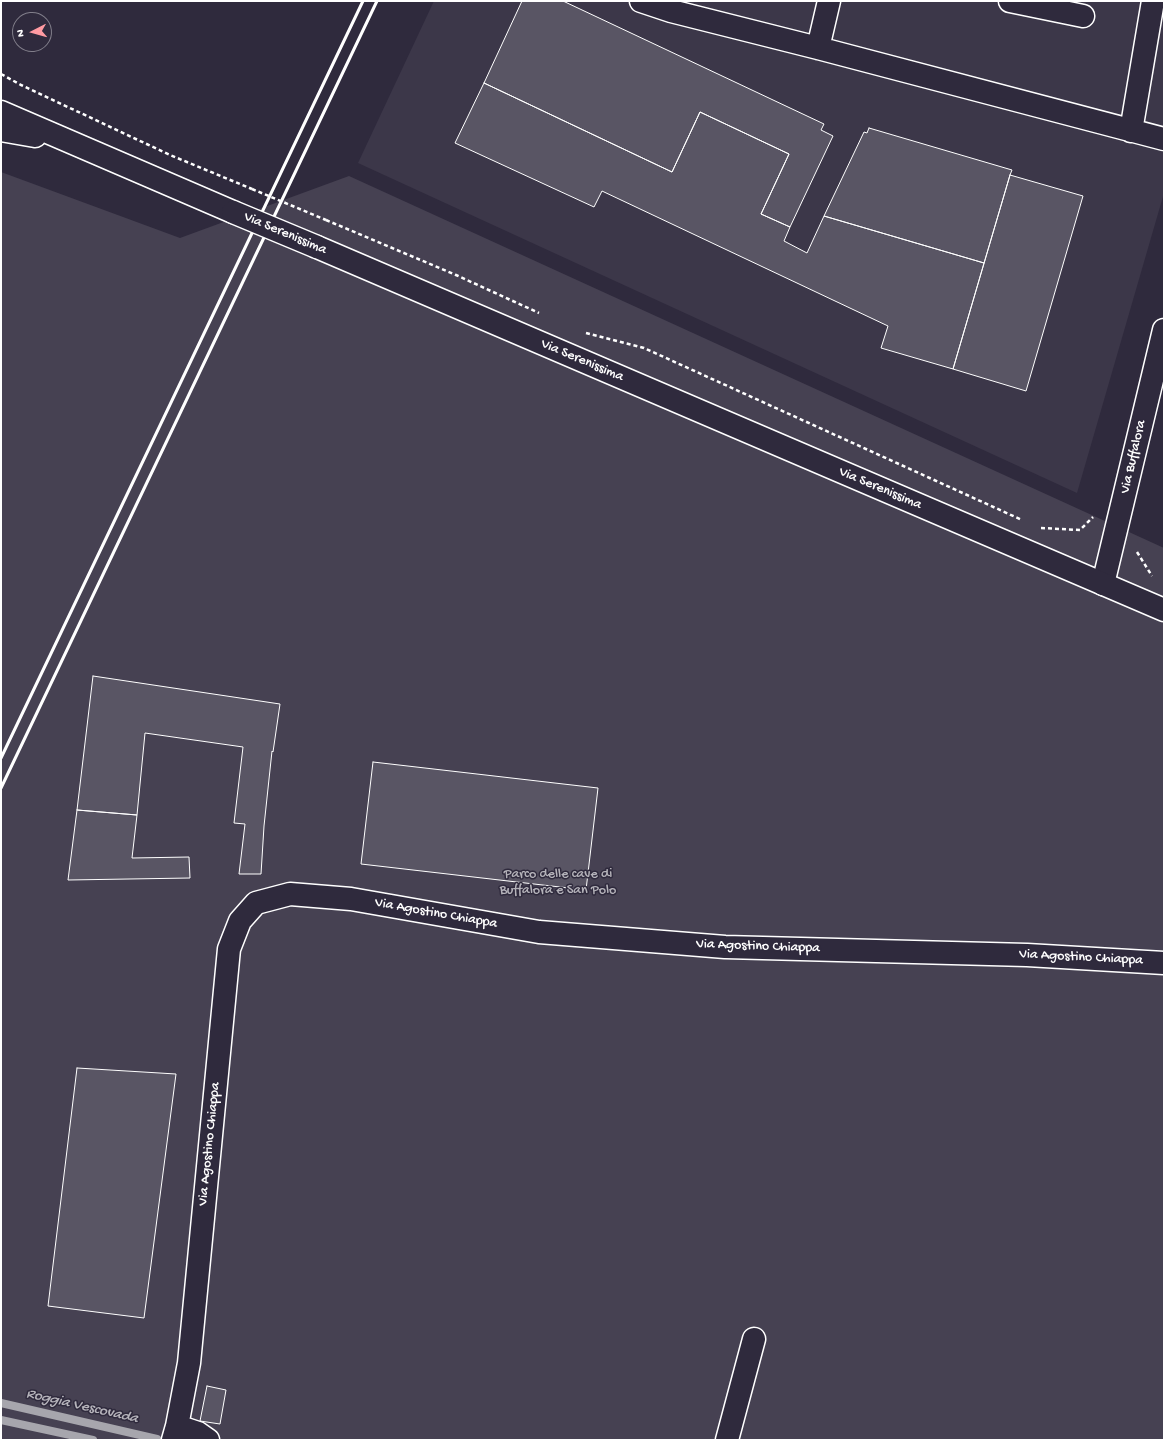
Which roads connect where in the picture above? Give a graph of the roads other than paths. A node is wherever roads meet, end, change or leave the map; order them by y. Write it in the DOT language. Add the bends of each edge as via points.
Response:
graph roads {
  1 [pos="641,1"];
  2 [pos="829,1"];
  3 [pos="1010,1"];
  4 [pos="1153,1"];
  5 [pos="1083,16"];
  6 [pos="818,48"];
  7 [pos="1,112"];
  8 [pos="1,130"];
  9 [pos="1131,131"];
  10 [pos="1164,139"];
  11 [pos="74,143"];
  12 [pos="1164,330"];
  13 [pos="1103,584"];
  14 [pos="1164,610"];
  15 [pos="1164,963"];
  16 [pos="754,1339"];
  17 [pos="175,1433"];
  18 [pos="208,1440"];
  19 [pos="727,1440"];
  1 -- 6 [label="street"];
  2 -- 6 [label="street"];
  3 -- 5 [label="street"];
  4 -- 9 [label="street"];
  6 -- 9 [label="street"];
  7 -- 11 [label="street, Via Serenissima"];
  8 -- 11 [label="street"];
  9 -- 10 [label="street"];
  11 -- 13 [label="street, Via Serenissima, bridge"];
  12 -- 13 [label="street, Via Buffalora"];
  13 -- 14 [label="street, Via Serenissima"];
  15 -- 17 [label="street, Via Agostino Chiappa" via="1019,955 725,947 539,932 351,898 290,894 256,903 240,921 229,949 189,1363"];
  16 -- 19 [label="street"];
  17 -- 18 [label="street" via="198,1433"];
}
